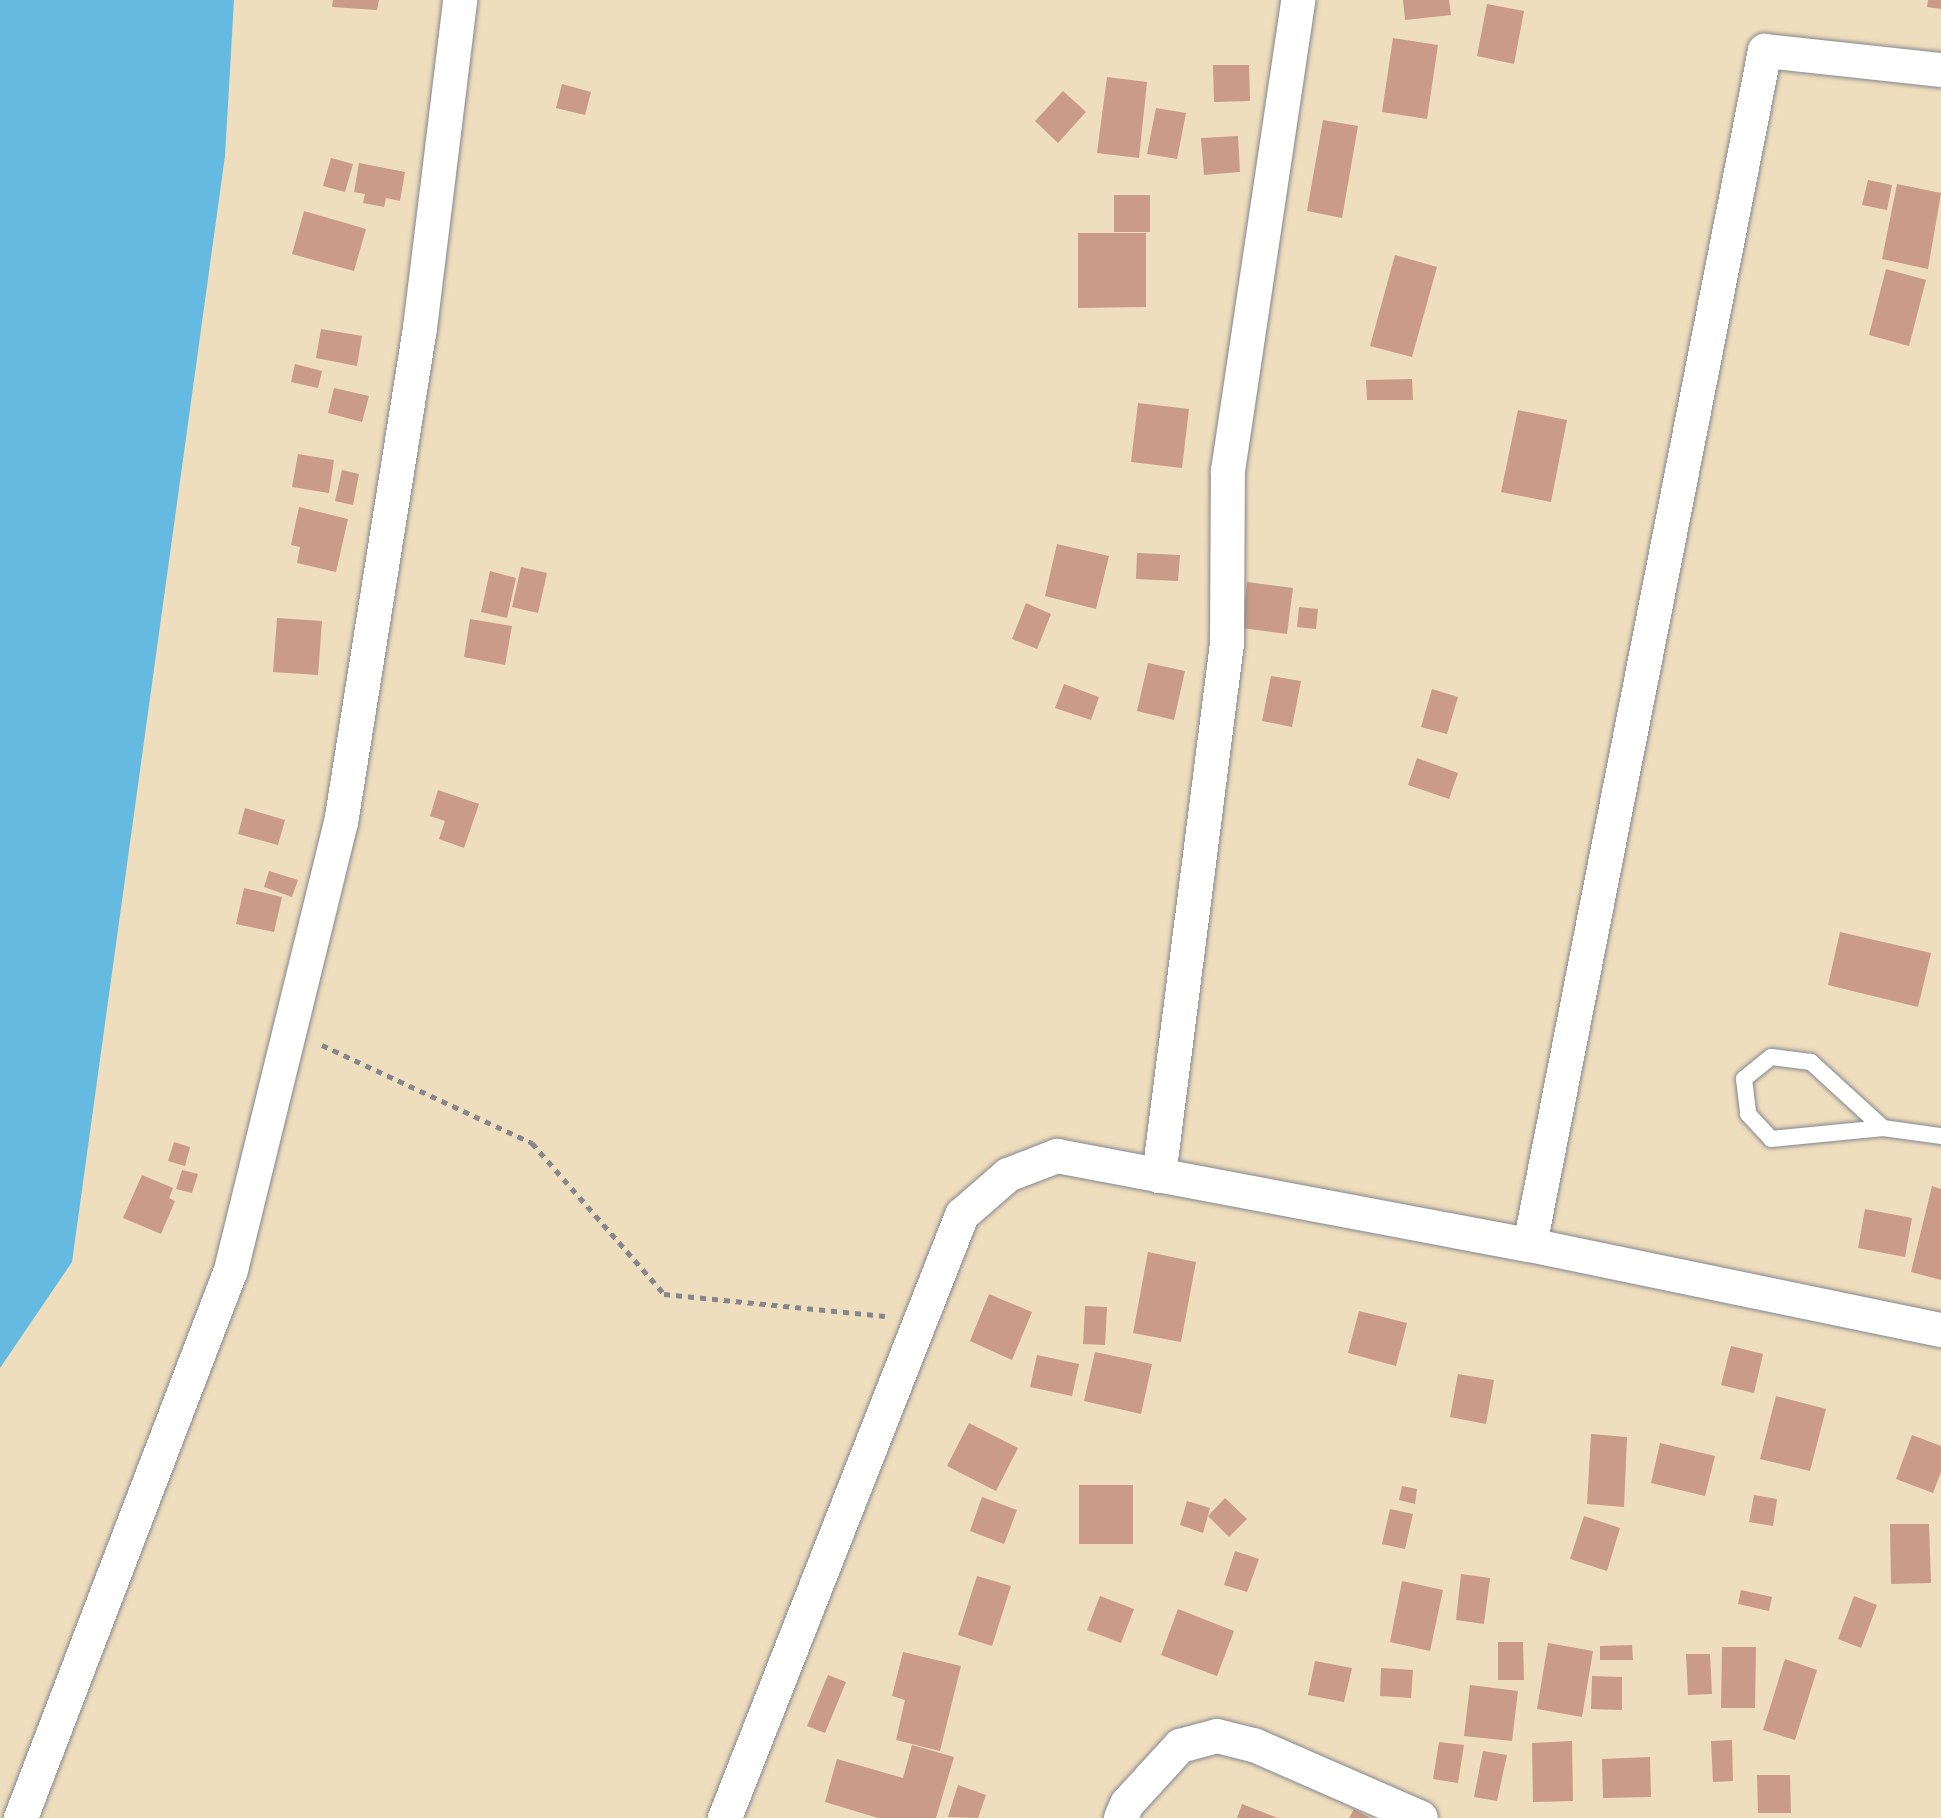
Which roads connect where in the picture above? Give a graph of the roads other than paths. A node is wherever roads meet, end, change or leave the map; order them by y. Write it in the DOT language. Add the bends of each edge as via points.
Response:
graph roads {
  1 [pos="460,0"];
  2 [pos="1298,0"];
  3 [pos="1941,70"];
  4 [pos="1883,1128"];
  5 [pos="1941,1136"];
  6 [pos="1159,1176"];
  7 [pos="1530,1245"];
  8 [pos="1941,1330"];
  9 [pos="21,1818"];
  10 [pos="725,1818"];
  11 [pos="1121,1818"];
  12 [pos="1421,1818"];
  1 -- 9 [label="street" via="420,328 341,823 231,1270"];
  2 -- 6 [label="street" via="1228,471 1227,644"];
  3 -- 7 [label="street" via="1765,51"];
  4 -- 4 [label="lane" via="1811,1062 1771,1057 1744,1079 1748,1114 1771,1139"];
  4 -- 5 [label="lane"];
  6 -- 7 [label="street"];
  6 -- 10 [label="street" via="1057,1156 1008,1175 962,1215"];
  7 -- 8 [label="street"];
  11 -- 12 [label="street" via="1127,1804 1180,1746 1217,1736 1254,1745"];
}
